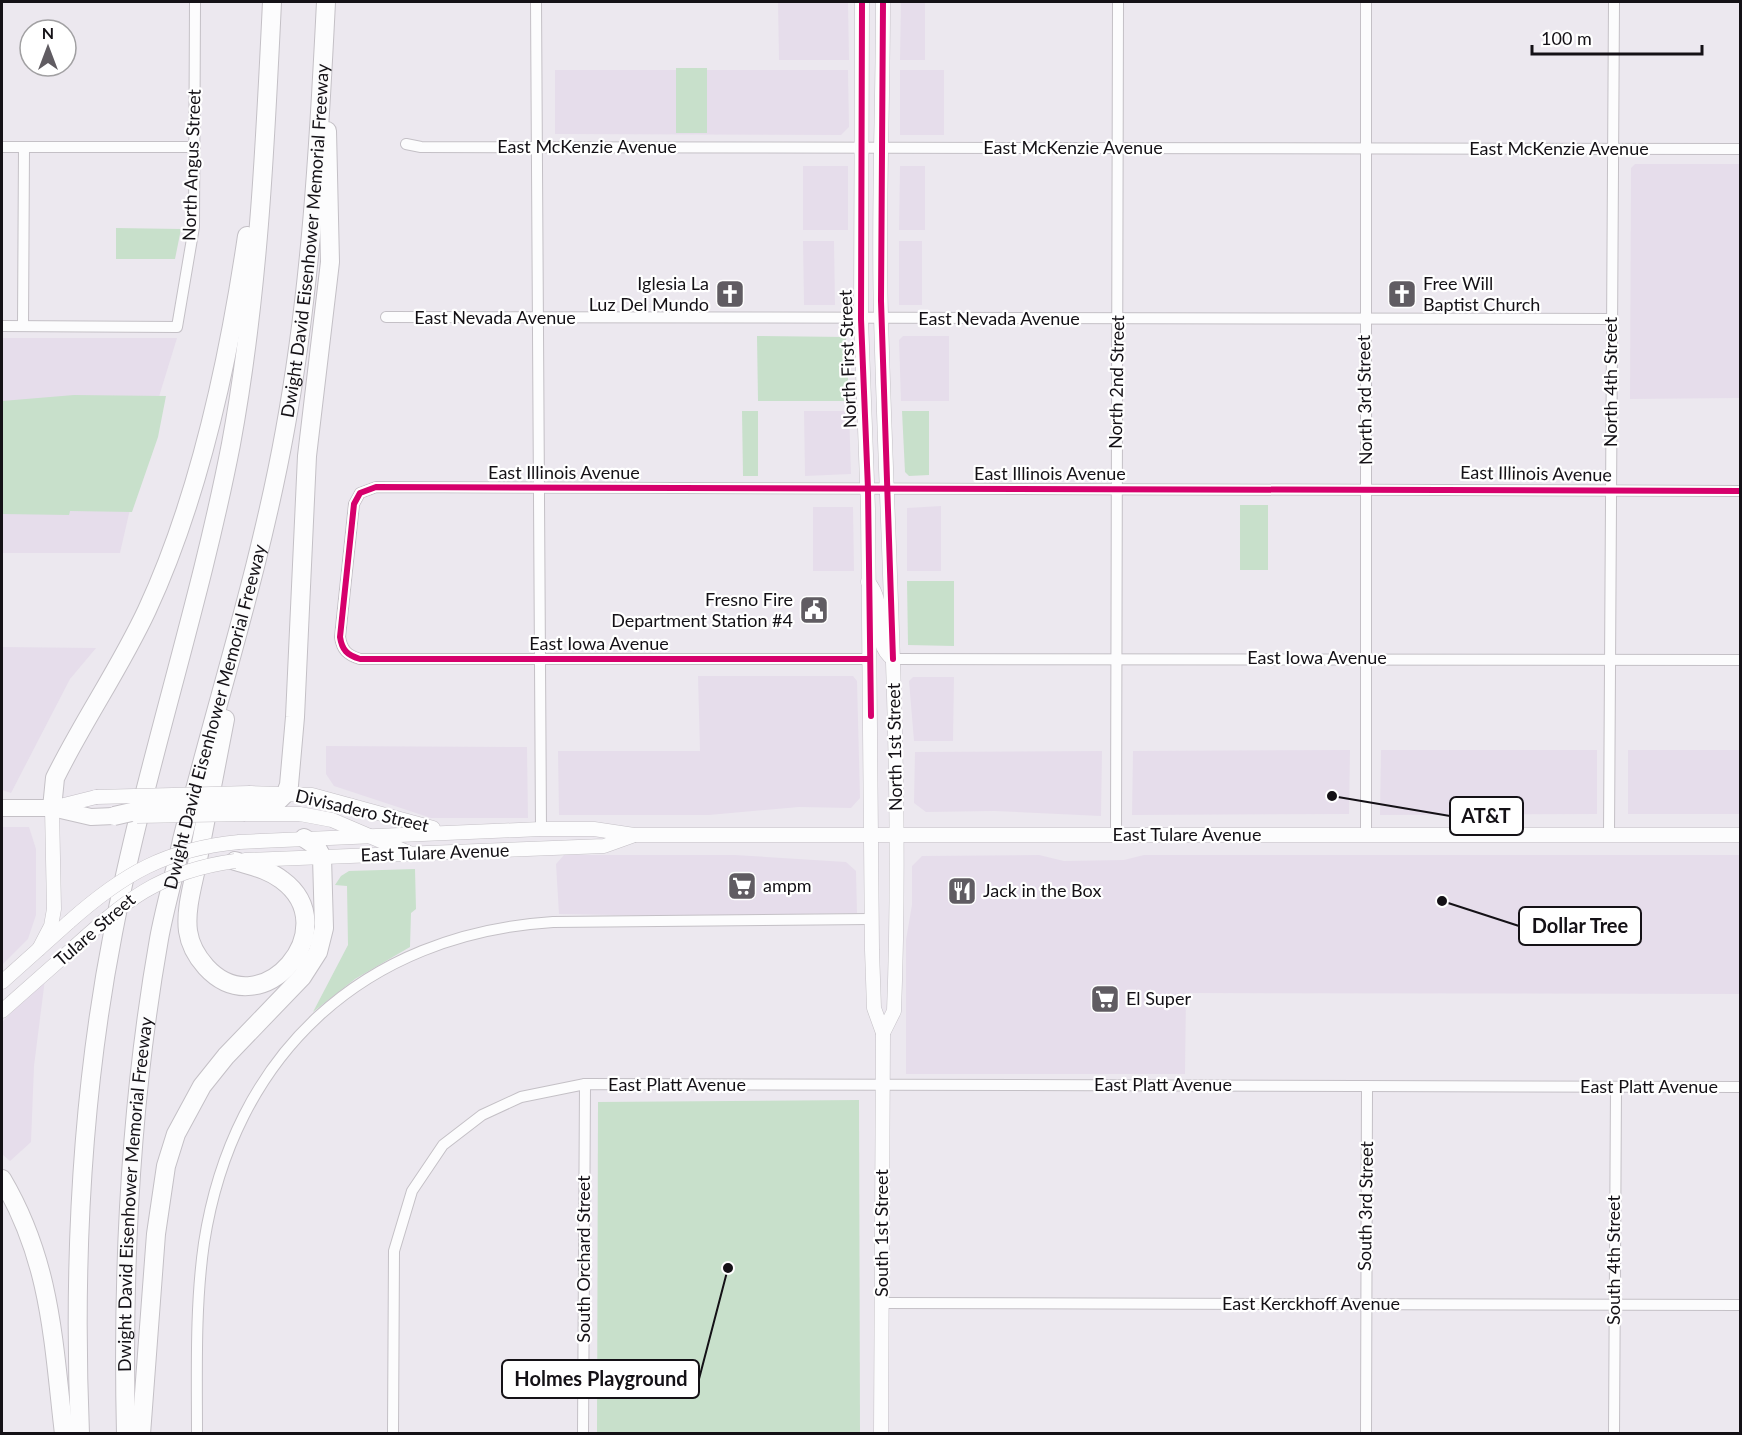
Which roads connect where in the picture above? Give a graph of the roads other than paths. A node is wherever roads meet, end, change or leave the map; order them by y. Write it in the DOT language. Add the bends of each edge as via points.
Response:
graph roads {
  1 [pos="195,2"];
  2 [pos="272,2"];
  3 [pos="536,2"];
  4 [pos="862,2"];
  5 [pos="883,2"];
  6 [pos="1118,2"];
  7 [pos="1366,2"];
  8 [pos="1614,2"];
  9 [pos="325,10"];
  10 [pos="406,144"];
  11 [pos="2,147"];
  12 [pos="24,147"];
  13 [pos="195,147"];
  14 [pos="538,147"];
  15 [pos="861,148"];
  16 [pos="881,148"];
  17 [pos="1118,148"];
  18 [pos="1366,148"];
  19 [pos="1613,149"];
  20 [pos="1740,149"];
  21 [pos="386,317"];
  22 [pos="539,318"];
  23 [pos="861,319"];
  24 [pos="881,319"];
  25 [pos="1117,319"];
  26 [pos="1612,319"];
  27 [pos="1365,320"];
  28 [pos="2,326"];
  29 [pos="23,326"];
  30 [pos="1366,487"];
  31 [pos="540,488"];
  32 [pos="868,489"];
  33 [pos="1116,489"];
  34 [pos="1611,489"];
  35 [pos="887,490"];
  36 [pos="1740,491"];
  37 [pos="868,582"];
  38 [pos="249,591"];
  39 [pos="340,637"];
  40 [pos="1117,658"];
  41 [pos="1366,658"];
  42 [pos="870,659"];
  43 [pos="893,659"];
  44 [pos="541,660"];
  45 [pos="1610,660"];
  46 [pos="1740,660"];
  47 [pos="871,716"];
  48 [pos="286,793"];
  49 [pos="247,804"];
  50 [pos="2,808"];
  51 [pos="52,808"];
  52 [pos="114,816"];
  53 [pos="541,829"];
  54 [pos="610,831"];
  55 [pos="456,832"];
  56 [pos="634,835"];
  57 [pos="872,835"];
  58 [pos="897,835"];
  59 [pos="1116,835"];
  60 [pos="1366,835"];
  61 [pos="1609,835"];
  62 [pos="1740,835"];
  63 [pos="375,837"];
  64 [pos="304,838"];
  65 [pos="240,842"];
  66 [pos="546,848"];
  67 [pos="471,852"];
  68 [pos="420,855"];
  69 [pos="322,857"];
  70 [pos="240,862"];
  71 [pos="871,919"];
  72 [pos="39,949"];
  73 [pos="2,982"];
  74 [pos="2,1011"];
  75 [pos="883,1033"];
  76 [pos="585,1084"];
  77 [pos="883,1086"];
  78 [pos="1367,1086"];
  79 [pos="1616,1087"];
  80 [pos="1740,1087"];
  81 [pos="2,1179"];
  82 [pos="882,1303"];
  83 [pos="1365,1304"];
  84 [pos="1614,1304"];
  85 [pos="1740,1305"];
  86 [pos="64,1434"];
  87 [pos="80,1434"];
  88 [pos="126,1434"];
  89 [pos="141,1434"];
  90 [pos="197,1434"];
  91 [pos="393,1434"];
  92 [pos="583,1434"];
  93 [pos="881,1434"];
  94 [pos="1366,1434"];
  95 [pos="1614,1434"];
  1 -- 13 [label="street, North Angus Street"];
  2 -- 51 [label="highway" via="244,258 229,339 198,463 163,573 121,660 56,778"];
  2 -- 87 [label="highway" via="264,172 244,367 200,577 130,849 99,1016 81,1185"];
  3 -- 14 [label="street"];
  4 -- 15 [label="main road, North First Street"];
  5 -- 16 [label="main road, North First Street"];
  6 -- 17 [label="street, North 2nd Street"];
  7 -- 18 [label="street, North 3rd Street"];
  8 -- 19 [label="street, North 4th Street"];
  9 -- 38 [label="highway, Dwight David Eisenhower Memorial Freeway" via="306,289 285,430"];
  9 -- 48 [label="highway" via="330,262 307,456 295,717"];
  10 -- 14 [label="street, East McKenzie Avenue"];
  11 -- 12 [label="street"];
  12 -- 13 [label="street"];
  12 -- 29 [label="street"];
  13 -- 29 [label="street, North Angus Street" via="194,227 177,327"];
  14 -- 15 [label="street, East McKenzie Avenue"];
  14 -- 22 [label="street"];
  15 -- 16 [label="street, East McKenzie Avenue"];
  15 -- 23 [label="main road, North First Street"];
  16 -- 17 [label="street, East McKenzie Avenue"];
  16 -- 24 [label="main road, North First Street"];
  17 -- 18 [label="street, East McKenzie Avenue"];
  17 -- 25 [label="street, North 2nd Street"];
  18 -- 19 [label="street, East McKenzie Avenue"];
  18 -- 27 [label="street, North 3rd Street"];
  19 -- 20 [label="street, East McKenzie Avenue"];
  19 -- 26 [label="street, North 4th Street"];
  21 -- 22 [label="street, East Nevada Avenue"];
  22 -- 23 [label="street, East Nevada Avenue"];
  22 -- 31 [label="street"];
  23 -- 24 [label="street, East Nevada Avenue"];
  23 -- 32 [label="main road, North First Street"];
  24 -- 25 [label="street, East Nevada Avenue"];
  24 -- 35 [label="main road, North First Street"];
  25 -- 27 [label="street, East Nevada Avenue"];
  25 -- 33 [label="street, North 2nd Street"];
  26 -- 27 [label="street, East Nevada Avenue"];
  26 -- 34 [label="street, North 4th Street"];
  27 -- 30 [label="street, North 3rd Street"];
  28 -- 29 [label="street"];
  30 -- 33 [label="street, East Illinois Avenue"];
  30 -- 34 [label="street, East Illinois Avenue"];
  30 -- 41 [label="street, North 3rd Street"];
  31 -- 32 [label="street, East Illinois Avenue"];
  31 -- 39 [label="street, East Illinois Avenue" via="376,487 360,493 354,504"];
  31 -- 44 [label="street"];
  32 -- 35 [label="street, East Illinois Avenue"];
  32 -- 37 [label="main road, North First Street"];
  33 -- 35 [label="street, East Illinois Avenue"];
  33 -- 40 [label="street, North 2nd Street"];
  34 -- 36 [label="street, East Illinois Avenue"];
  34 -- 45 [label="street, North 4th Street"];
  35 -- 43 [label="main road, North First Street"];
  37 -- 42 [label="main road, North First Street"];
  37 -- 43 [label="main road" via="879,598 882,648"];
  38 -- 70 [label="highway" via="188,926 195,952 214,976 243,986 264,983 285,971 302,945 305,925 302,908 289,886 275,875"];
  38 -- 88 [label="highway, Dwight David Eisenhower Memorial Freeway" via="199,771 159,937 138,1089 126,1245"];
  39 -- 44 [label="street, East Iowa Avenue" via="344,650 360,659"];
  40 -- 41 [label="street, East Iowa Avenue"];
  40 -- 43 [label="street, East Iowa Avenue"];
  40 -- 59 [label="street, North 2nd Street"];
  41 -- 45 [label="street, East Iowa Avenue"];
  41 -- 60 [label="street, North 3rd Street"];
  42 -- 44 [label="street, East Iowa Avenue"];
  42 -- 47 [label="main road, North First Street"];
  43 -- 58 [label="main road, North 1st Street"];
  44 -- 53 [label="street"];
  45 -- 46 [label="street, East Iowa Avenue"];
  45 -- 61 [label="street, North 4th Street"];
  47 -- 57 [label="main road, North 1st Street"];
  48 -- 49 [label="highway" via="274,803"];
  48 -- 55 [label="main road, Divisadero Street" via="312,795 396,820"];
  49 -- 51 [label="main road, Divisadero Street, bridge" via="96,797"];
  49 -- 52 [label="highway, bridge" via="162,805"];
  49 -- 63 [label="main road, Divisadero Street" via="317,816"];
  50 -- 51 [label="main road, Divisadero Street"];
  51 -- 52 [label="main road, Divisadero Street" via="91,817"];
  51 -- 72 [label="main road" via="54,909 51,926"];
  53 -- 54 [label="main road, East Tulare Avenue"];
  53 -- 55 [label="main road, East Tulare Avenue"];
  53 -- 67 [label="main road" via="524,840 495,842"];
  54 -- 56 [label="main road, East Tulare Avenue"];
  54 -- 66 [label="main road" via="590,837 554,839"];
  55 -- 63 [label="main road, East Tulare Avenue"];
  56 -- 57 [label="main road, East Tulare Avenue"];
  56 -- 66 [label="main road, East Tulare Avenue" via="604,846"];
  57 -- 58 [label="main road, East Tulare Avenue"];
  57 -- 71 [label="main road, South 1st Street"];
  58 -- 59 [label="main road, East Tulare Avenue"];
  58 -- 75 [label="main road, South 1st Street" via="894,1011"];
  59 -- 60 [label="main road, East Tulare Avenue"];
  60 -- 61 [label="main road, East Tulare Avenue"];
  61 -- 62 [label="main road, East Tulare Avenue"];
  63 -- 64 [label="main road, East Tulare Avenue"];
  63 -- 68 [label="main road, Divisadero Street" via="404,852"];
  64 -- 65 [label="main road, East Tulare Avenue"];
  64 -- 69 [label="highway" via="316,846"];
  65 -- 72 [label="main road, Tulare Street, bridge" via="190,849 152,862 115,884"];
  66 -- 67 [label="main road, East Tulare Avenue"];
  67 -- 68 [label="main road, East Tulare Avenue"];
  68 -- 69 [label="main road, East Tulare Avenue"];
  69 -- 70 [label="main road, East Tulare Avenue"];
  69 -- 89 [label="highway" via="324,928 315,959 202,1086 188,1108 169,1155 156,1234"];
  70 -- 74 [label="main road, Tulare Street, bridge" via="188,870 140,892"];
  71 -- 75 [label="main road, South 1st Street" via="874,1008"];
  71 -- 90 [label="street" via="553,922 505,926 452,938 407,956 349,990 322,1012 275,1064 237,1127 218,1178 201,1273"];
  72 -- 73 [label="main road, Tulare Street"];
  75 -- 77 [label="main road, South 1st Street"];
  76 -- 77 [label="street, East Platt Avenue"];
  76 -- 91 [label="street, East Platt Avenue" via="521,1097 482,1115 443,1145 412,1191 394,1251"];
  76 -- 92 [label="street, South Orchard Street"];
  77 -- 78 [label="street, East Platt Avenue"];
  77 -- 82 [label="main road, South 1st Street"];
  78 -- 79 [label="street, East Platt Avenue"];
  78 -- 83 [label="street, South 3rd Street"];
  79 -- 80 [label="street, East Platt Avenue"];
  79 -- 84 [label="street, South 4th Street"];
  81 -- 86 [label="highway" via="25,1222 41,1269"];
  82 -- 83 [label="street, East Kerckhoff Avenue"];
  82 -- 93 [label="main road, South 1st Street"];
  83 -- 84 [label="street, East Kerckhoff Avenue"];
  83 -- 94 [label="street, South 3rd Street"];
  84 -- 85 [label="street, East Kerckhoff Avenue"];
  84 -- 95 [label="street, South 4th Street"];
}
